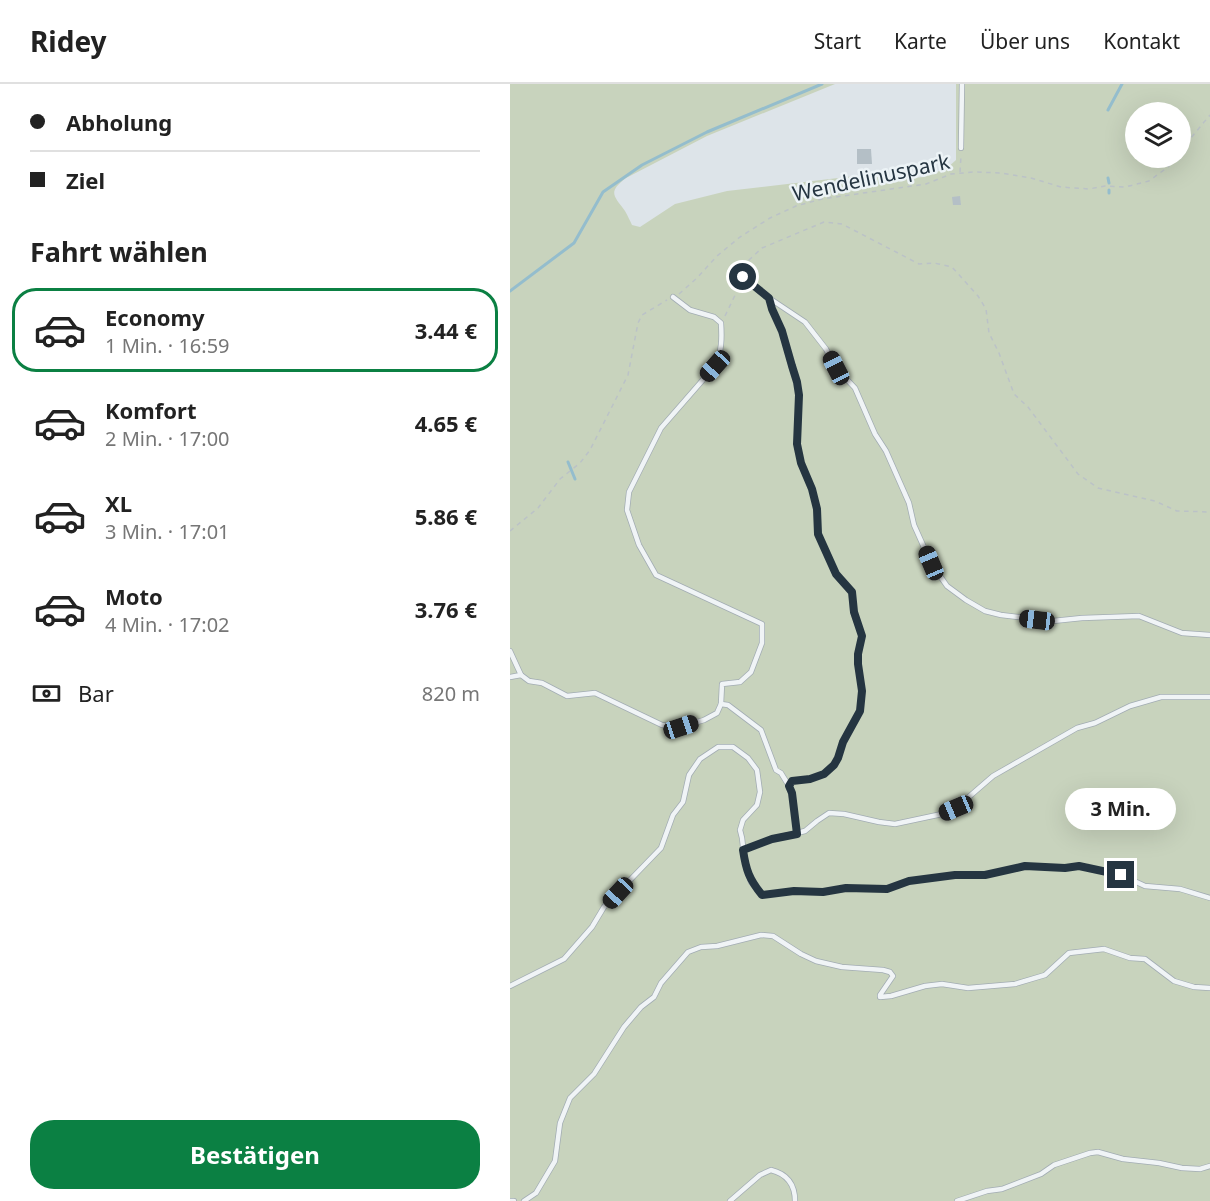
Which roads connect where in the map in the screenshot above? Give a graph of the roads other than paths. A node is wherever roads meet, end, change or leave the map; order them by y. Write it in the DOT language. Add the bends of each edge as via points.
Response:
graph roads {
  1 [pos="962,84"];
  2 [pos="961,148"];
  3 [pos="743,277"];
  4 [pos="673,297"];
  5 [pos="769,298"];
  6 [pos="1210,635"];
  7 [pos="510,651"];
  8 [pos="521,675"];
  9 [pos="510,677"];
  10 [pos="1210,697"];
  11 [pos="721,704"];
  12 [pos="789,786"];
  13 [pos="797,834"];
  14 [pos="743,850"];
  15 [pos="1210,898"];
  16 [pos="510,986"];
  17 [pos="1210,988"];
  18 [pos="1210,1166"];
  19 [pos="524,1201"];
  20 [pos="730,1201"];
  21 [pos="795,1201"];
  22 [pos="957,1201"];
  1 -- 2 [label="lane"];
  3 -- 5 [label="lane"];
  4 -- 11 [label="lane" via="690,310 721,323 720,355 715,366 660,428 629,492 627,510 639,545 656,575 762,624 762,643 751,672 740,682 722,684"];
  5 -- 6 [label="lane" via="805,322 836,368 855,388 909,503 931,563 947,586 986,611 1001,615 1053,621 1139,616 1182,633"];
  5 -- 12 [label="lane" via="797,382 797,444 817,509 818,534 836,574 852,592 862,636 858,654 860,711 838,758 824,774 792,781"];
  7 -- 8 [label="lane"];
  8 -- 9 [label="lane"];
  8 -- 11 [label="lane" via="567,696 595,693 662,725 681,727 704,720 717,713"];
  10 -- 13 [label="lane" via="1161,697 1077,728 993,776 956,808 942,814 895,824 830,813"];
  11 -- 12 [label="lane" via="761,730 776,770"];
  12 -- 13 [label="lane"];
  13 -- 14 [label="lane"];
  14 -- 15 [label="lane" via="751,882 762,895 887,889 909,881 985,875 1025,866 1079,866 1121,875 1145,886 1180,889"];
  14 -- 16 [label="lane" via="740,830 743,820 757,805 760,792 757,770 733,747 718,747 700,759 689,776 683,802 673,815 661,848 604,908 564,959"];
  17 -- 19 [label="lane" via="1174,981 1144,959 1104,949 1069,953 1045,975 1015,984 968,988 942,984 880,997 893,975 891,972 816,961 774,936 701,947 688,952 661,983 654,997 624,1027 594,1074 570,1098 560,1123 555,1161 536,1194"];
  18 -- 22 [label="lane" via="1182,1168 1090,1153 1002,1189"];
  20 -- 21 [label="lane" via="771,1170 788,1179"];
}
